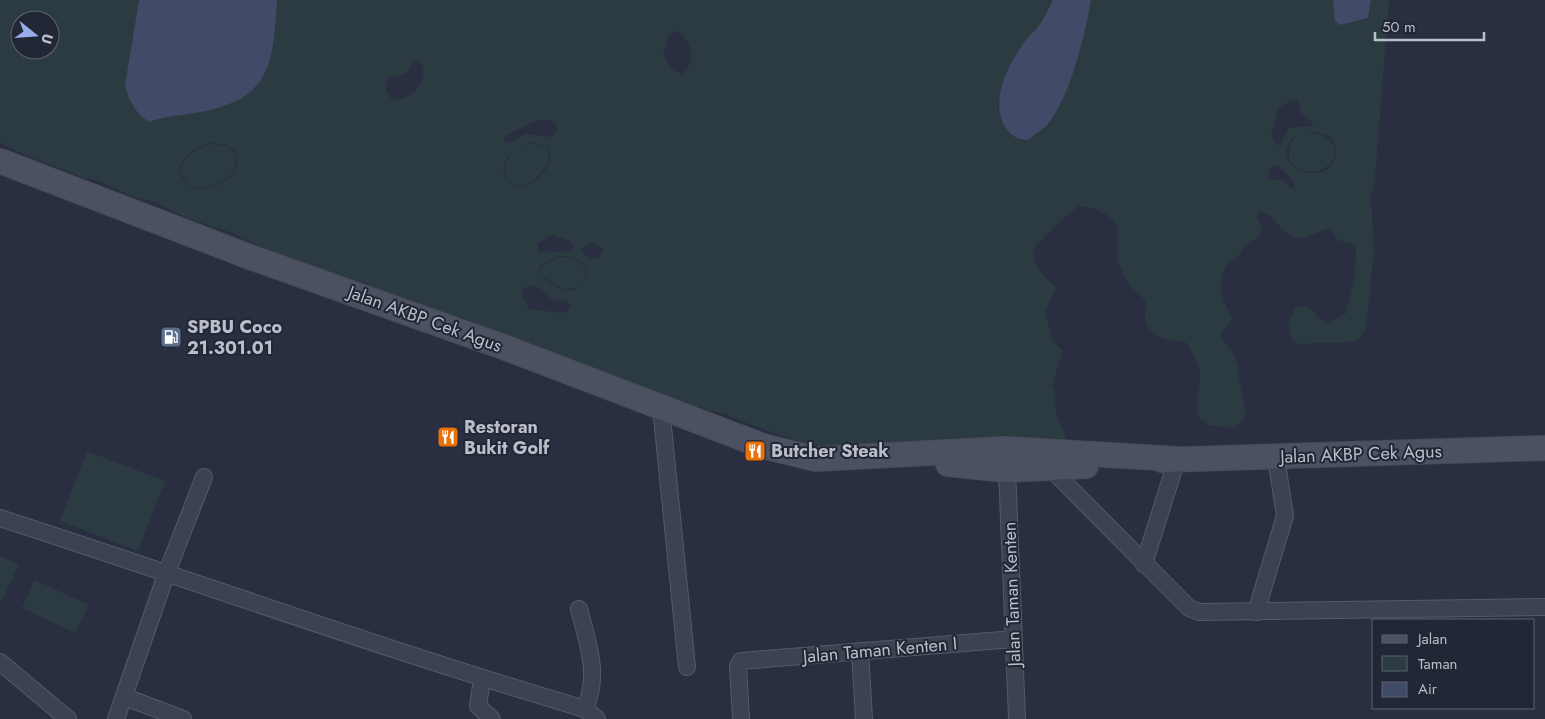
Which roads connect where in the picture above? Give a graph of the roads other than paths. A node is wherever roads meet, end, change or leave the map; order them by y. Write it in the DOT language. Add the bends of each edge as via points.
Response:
graph roads {
  1 [pos="0,161"];
  2 [pos="661,407"];
  3 [pos="1545,448"];
  4 [pos="853,455"];
  5 [pos="1276,457"];
  6 [pos="1176,459"];
  7 [pos="1051,469"];
  8 [pos="1007,470"];
  9 [pos="204,477"];
  10 [pos="0,518"];
  11 [pos="1144,564"];
  12 [pos="167,572"];
  13 [pos="1545,607"];
  14 [pos="579,609"];
  15 [pos="1256,612"];
  16 [pos="1014,638"];
  17 [pos="860,652"];
  18 [pos="0,662"];
  19 [pos="686,668"];
  20 [pos="482,679"];
  21 [pos="125,697"];
  22 [pos="591,714"];
  23 [pos="68,719"];
  24 [pos="116,719"];
  25 [pos="183,719"];
  26 [pos="492,719"];
  27 [pos="741,719"];
  28 [pos="864,719"];
  29 [pos="1017,719"];
  1 -- 2 [label="main road, Jalan AKBP Cek Agus" via="250,257"];
  2 -- 4 [label="main road, Jalan AKBP Cek Agus" via="763,446 815,459"];
  2 -- 19 [label="street"];
  3 -- 5 [label="main road, Jalan AKBP Cek Agus"];
  4 -- 6 [label="main road, Jalan AKBP Cek Agus" via="1005,449"];
  4 -- 8 [label="main road, Jalan AKBP Cek Agus"];
  5 -- 6 [label="main road, Jalan AKBP Cek Agus"];
  5 -- 15 [label="street" via="1285,516"];
  6 -- 7 [label="main road, Jalan AKBP Cek Agus"];
  6 -- 11 [label="street"];
  7 -- 8 [label="main road, Jalan AKBP Cek Agus"];
  7 -- 11 [label="street"];
  8 -- 16 [label="street, Jalan Taman Kenten"];
  9 -- 12 [label="street"];
  10 -- 12 [label="street"];
  11 -- 15 [label="street" via="1193,610 1206,613"];
  12 -- 20 [label="street"];
  12 -- 21 [label="street"];
  13 -- 15 [label="street"];
  14 -- 22 [label="street" via="593,681"];
  16 -- 17 [label="street, Jalan Taman Kenten I"];
  16 -- 29 [label="street, Jalan Taman Kenten"];
  17 -- 27 [label="street, Jalan Taman Kenten I" via="740,662"];
  17 -- 28 [label="street"];
  18 -- 23 [label="street"];
  20 -- 22 [label="street"];
  20 -- 26 [label="street" via="478,706"];
  21 -- 24 [label="street"];
  21 -- 25 [label="street"];
}
